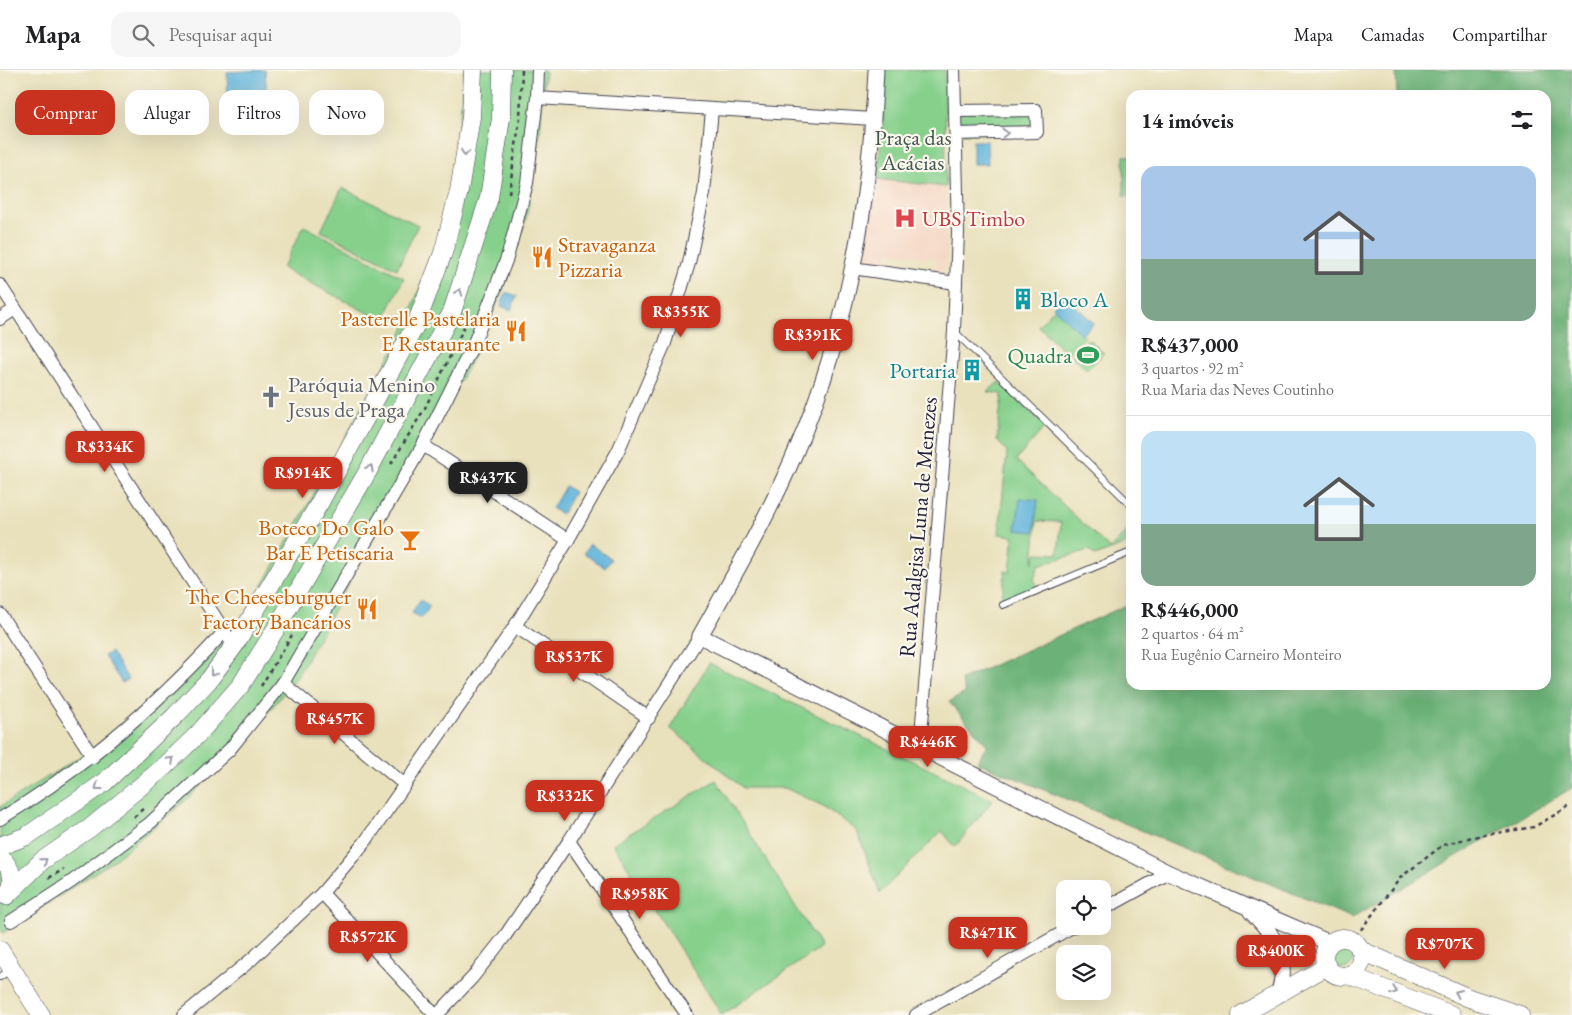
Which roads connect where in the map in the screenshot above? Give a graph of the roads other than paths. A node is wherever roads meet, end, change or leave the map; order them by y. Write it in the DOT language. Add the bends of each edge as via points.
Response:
graph roads {
  1 [pos="472,70"];
  2 [pos="502,70"];
  3 [pos="538,70"];
  4 [pos="876,70"];
  5 [pos="954,70"];
  6 [pos="537,98"];
  7 [pos="712,110"];
  8 [pos="955,111"];
  9 [pos="874,119"];
  10 [pos="956,134"];
  11 [pos="852,268"];
  12 [pos="956,283"];
  13 [pos="0,285"];
  14 [pos="15,309"];
  15 [pos="0,319"];
  16 [pos="954,331"];
  17 [pos="423,445"];
  18 [pos="1126,500"];
  19 [pos="568,540"];
  20 [pos="1126,554"];
  21 [pos="1003,605"];
  22 [pos="0,614"];
  23 [pos="515,626"];
  24 [pos="700,636"];
  25 [pos="229,639"];
  26 [pos="283,684"];
  27 [pos="649,718"];
  28 [pos="920,747"];
  29 [pos="93,756"];
  30 [pos="405,785"];
  31 [pos="0,819"];
  32 [pos="569,841"];
  33 [pos="0,846"];
  34 [pos="0,857"];
  35 [pos="1169,873"];
  36 [pos="322,893"];
  37 [pos="4,898"];
  38 [pos="1111,905"];
  39 [pos="1246,908"];
  40 [pos="11,921"];
  41 [pos="1058,935"];
  42 [pos="1330,943"];
  43 [pos="1357,945"];
  44 [pos="0,950"];
  45 [pos="1326,966"];
  46 [pos="5,973"];
  47 [pos="1348,975"];
  48 [pos="1278,995"];
  49 [pos="684,1013"];
  50 [pos="40,1015"];
  51 [pos="184,1015"];
  52 [pos="436,1015"];
  53 [pos="916,1015"];
  54 [pos="1241,1015"];
  55 [pos="1449,1015"];
  56 [pos="1520,1015"];
  1 -- 25 [label="main road, one-way" via="471,117 459,191 443,253 416,324 319,504"];
  37 -- 2 [label="main road, one-way" via="44,860 90,828 164,767 199,733 241,684 277,627 368,471 452,312 489,198 501,118"];
  3 -- 6 [label="street"];
  4 -- 9 [label="street"];
  5 -- 8 [label="street, Rua Adalgisa Luna de Menezes"];
  6 -- 7 [label="street"];
  6 -- 17 [label="street" via="527,183 507,258 474,343"];
  7 -- 9 [label="street"];
  7 -- 19 [label="street" via="704,193 689,263 665,343 618,451"];
  8 -- 10 [label="street, Rua Adalgisa Luna de Menezes"];
  10 -- 8 [label="street, one-way" via="1037,132 1036,110"];
  9 -- 11 [label="street"];
  10 -- 12 [label="street, Rua Adalgisa Luna de Menezes"];
  11 -- 12 [label="street"];
  11 -- 24 [label="street" via="825,375 797,450 762,525"];
  12 -- 16 [label="street, Rua Adalgisa Luna de Menezes"];
  13 -- 14 [label="street"];
  14 -- 15 [label="street"];
  14 -- 25 [label="street"];
  16 -- 18 [label="lane"];
  16 -- 28 [label="street, Rua Adalgisa Luna de Menezes"];
  17 -- 19 [label="street"];
  17 -- 26 [label="street"];
  19 -- 23 [label="street"];
  20 -- 21 [label="lane"];
  22 -- 29 [label="street"];
  23 -- 27 [label="street"];
  23 -- 30 [label="street"];
  24 -- 27 [label="street"];
  24 -- 28 [label="street"];
  25 -- 29 [label="street" via="192,667 137,720"];
  25 -- 33 [label="main road, one-way" via="209,680 105,782 26,836"];
  26 -- 30 [label="street"];
  26 -- 40 [label="street" via="230,749 150,823 71,882"];
  27 -- 32 [label="street"];
  28 -- 35 [label="street"];
  29 -- 31 [label="street"];
  30 -- 36 [label="street" via="366,842"];
  32 -- 49 [label="street"];
  32 -- 52 [label="street" via="483,964"];
  34 -- 37 [label="main road" via="6,862 12,878"];
  35 -- 38 [label="street"];
  35 -- 39 [label="street"];
  36 -- 51 [label="street" via="252,959"];
  36 -- 52 [label="street"];
  39 -- 42 [label="street"];
  39 -- 48 [label="street" via="1270,932 1277,947 1284,979"];
  41 -- 53 [label="street"];
  42 -- 43 [label="main road" via="1341,938"];
  42 -- 45 [label="main road" via="1324,954"];
  43 -- 47 [label="main road" via="1361,962"];
  56 -- 43 [label="main road, one-way" via="1469,998"];
  44 -- 46 [label="main road"];
  45 -- 47 [label="main road" via="1336,974"];
  45 -- 48 [label="main road"];
  46 -- 50 [label="main road"];
  47 -- 55 [label="main road, one-way"];
  48 -- 54 [label="main road"];
}
